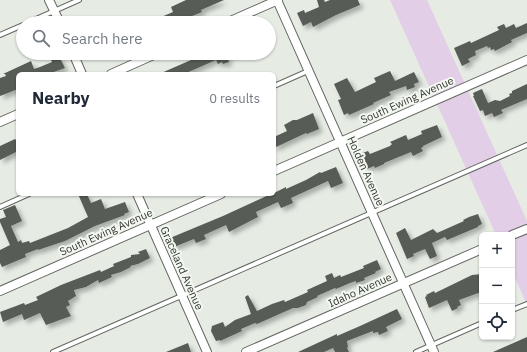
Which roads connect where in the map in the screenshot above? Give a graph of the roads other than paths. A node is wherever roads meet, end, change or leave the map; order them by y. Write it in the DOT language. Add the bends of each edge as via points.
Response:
graph roads {
  1 [pos="49,0"];
  2 [pos="78,0"];
  3 [pos="277,0"];
  4 [pos="54,11"];
  5 [pos="43,16"];
  6 [pos="56,16"];
  7 [pos="242,16"];
  8 [pos="16,28"];
  9 [pos="0,35"];
  10 [pos="76,60"];
  11 [pos="142,60"];
  12 [pos="527,60"];
  13 [pos="309,70"];
  14 [pos="81,72"];
  15 [pos="115,72"];
  16 [pos="276,85"];
  17 [pos="16,115"];
  18 [pos="0,122"];
  19 [pos="341,141"];
  20 [pos="527,145"];
  21 [pos="276,170"];
  22 [pos="25,196"];
  23 [pos="138,196"];
  24 [pos="216,196"];
  25 [pos="0,207"];
  26 [pos="372,212"];
  27 [pos="151,225"];
  28 [pos="527,229"];
  29 [pos="515,234"];
  30 [pos="479,250"];
  31 [pos="404,283"];
  32 [pos="0,291"];
  33 [pos="182,296"];
  34 [pos="527,304"];
  35 [pos="515,309"];
  36 [pos="479,325"];
  37 [pos="432,349"];
  38 [pos="53,352"];
  39 [pos="207,352"];
  40 [pos="246,352"];
  41 [pos="416,352"];
  1 -- 4 [label="street"];
  2 -- 4 [label="lane"];
  3 -- 7 [label="street"];
  3 -- 13 [label="street, Holden Avenue"];
  4 -- 5 [label="lane"];
  4 -- 6 [label="street"];
  8 -- 9 [label="lane"];
  10 -- 14 [label="street"];
  11 -- 15 [label="street"];
  12 -- 19 [label="street, South Ewing Avenue"];
  13 -- 16 [label="lane"];
  13 -- 19 [label="street, Holden Avenue"];
  17 -- 18 [label="street"];
  19 -- 21 [label="street, South Ewing Avenue"];
  19 -- 26 [label="street, Holden Avenue"];
  20 -- 26 [label="lane"];
  22 -- 25 [label="lane"];
  23 -- 27 [label="street, Graceland Avenue"];
  24 -- 27 [label="street, South Ewing Avenue"];
  26 -- 31 [label="street, Holden Avenue"];
  26 -- 33 [label="lane"];
  27 -- 32 [label="street, South Ewing Avenue"];
  27 -- 33 [label="street, Graceland Avenue"];
  28 -- 29 [label="street"];
  30 -- 31 [label="street, Idaho Avenue"];
  31 -- 37 [label="street, Holden Avenue"];
  31 -- 40 [label="street, Idaho Avenue"];
  33 -- 38 [label="lane"];
  33 -- 39 [label="street, Graceland Avenue"];
  34 -- 35 [label="lane"];
  36 -- 37 [label="lane"];
  37 -- 41 [label="lane"];
}
